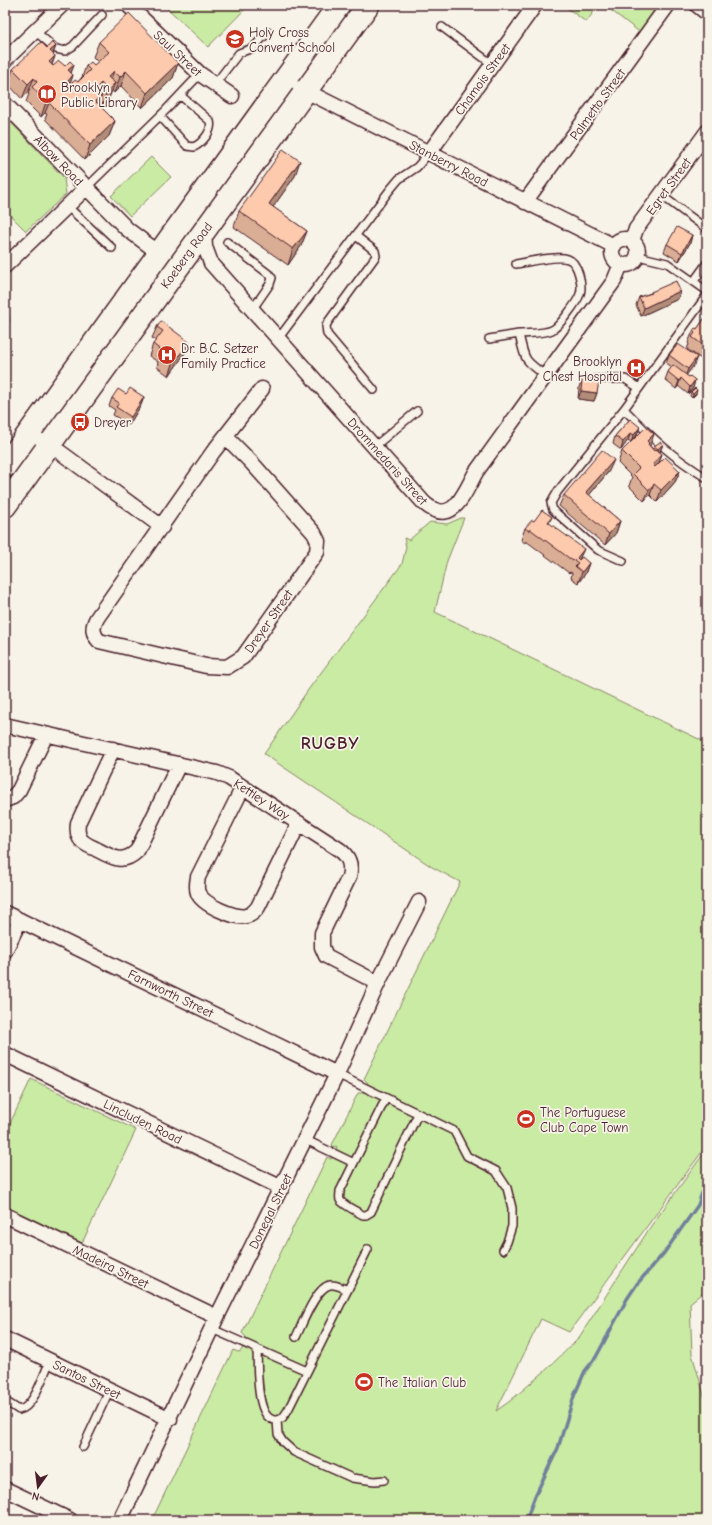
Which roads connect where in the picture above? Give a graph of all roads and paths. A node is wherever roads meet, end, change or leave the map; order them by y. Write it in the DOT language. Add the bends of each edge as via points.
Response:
graph roads {
  1 [pos="62,5"];
  2 [pos="128,5"];
  3 [pos="339,5"];
  4 [pos="368,5"];
  5 [pos="535,5"];
  6 [pos="668,5"];
  7 [pos="697,5"];
  8 [pos="707,13"];
  9 [pos="102,15"];
  10 [pos="442,27"];
  11 [pos="35,31"];
  12 [pos="268,32"];
  13 [pos="5,60"];
  14 [pos="492,64"];
  15 [pos="200,74"];
  16 [pos="285,80"];
  17 [pos="215,84"];
  18 [pos="305,90"];
  19 [pos="180,94"];
  20 [pos="232,96"];
  21 [pos="5,104"];
  22 [pos="160,116"];
  23 [pos="707,132"];
  24 [pos="429,153"];
  25 [pos="86,188"];
  26 [pos="661,195"];
  27 [pos="525,202"];
  28 [pos="67,206"];
  29 [pos="204,229"];
  30 [pos="707,229"];
  31 [pos="356,236"];
  32 [pos="632,241"];
  33 [pos="227,242"];
  34 [pos="614,246"];
  35 [pos="112,248"];
  36 [pos="159,253"];
  37 [pos="638,256"];
  38 [pos="211,263"];
  39 [pos="707,263"];
  40 [pos="516,264"];
  41 [pos="621,264"];
  42 [pos="178,265"];
  43 [pos="5,266"];
  44 [pos="694,281"];
  45 [pos="707,291"];
  46 [pos="707,295"];
  47 [pos="252,310"];
  48 [pos="518,334"];
  49 [pos="278,339"];
  50 [pos="489,339"];
  51 [pos="546,376"];
  52 [pos="593,387"];
  53 [pos="262,388"];
  54 [pos="639,388"];
  55 [pos="374,390"];
  56 [pos="624,409"];
  57 [pos="417,411"];
  58 [pos="29,432"];
  59 [pos="226,436"];
  60 [pos="48,446"];
  61 [pos="375,446"];
  62 [pos="5,466"];
  63 [pos="707,478"];
  64 [pos="5,506"];
  65 [pos="162,527"];
  66 [pos="622,561"];
  67 [pos="5,725"];
  68 [pos="46,734"];
  69 [pos="113,749"];
  70 [pos="179,764"];
  71 [pos="243,787"];
  72 [pos="5,800"];
  73 [pos="299,823"];
  74 [pos="419,902"];
  75 [pos="5,913"];
  76 [pos="20,920"];
  77 [pos="5,951"];
  78 [pos="378,983"];
  79 [pos="5,1054"];
  80 [pos="337,1074"];
  81 [pos="386,1098"];
  82 [pos="418,1114"];
  83 [pos="304,1140"];
  84 [pos="354,1163"];
  85 [pos="282,1188"];
  86 [pos="5,1215"];
  87 [pos="368,1249"];
  88 [pos="503,1250"];
  89 [pos="348,1290"];
  90 [pos="215,1323"];
  91 [pos="296,1337"];
  92 [pos="5,1339"];
  93 [pos="257,1350"];
  94 [pos="50,1361"];
  95 [pos="307,1371"];
  96 [pos="110,1390"];
  97 [pos="5,1401"];
  98 [pos="170,1418"];
  99 [pos="277,1420"];
  100 [pos="83,1447"];
  101 [pos="384,1480"];
  102 [pos="5,1489"];
  103 [pos="70,1520"];
  104 [pos="120,1520"];
  1 -- 11 [label="street"];
  2 -- 15 [label="street, Saul Street" via="141,23 171,52"];
  3 -- 16 [label="main road, Koeberg Road"];
  4 -- 18 [label="main road, Koeberg Road"];
  5 -- 14 [label="street, Chamois Street"];
  6 -- 27 [label="street, Palmetto Street"];
  7 -- 8 [label="street"];
  9 -- 11 [label="lane" via="65,51 56,48"];
  10 -- 14 [label="lane"];
  11 -- 13 [label="street"];
  12 -- 17 [label="lane" via="253,48 238,53"];
  14 -- 24 [label="street, Chamois Street"];
  15 -- 17 [label="street, Saul Street"];
  15 -- 19 [label="lane"];
  16 -- 18 [label="street, Stanberry Road"];
  16 -- 36 [label="main road, Koeberg Road"];
  17 -- 20 [label="street, Saul Street"];
  18 -- 24 [label="street, Stanberry Road"];
  18 -- 29 [label="main road, Koeberg Road"];
  19 -- 22 [label="lane"];
  19 -- 22 [label="lane" via="210,121 210,129 197,145 187,146"];
  21 -- 25 [label="street, Albow Road"];
  22 -- 25 [label="lane"];
  23 -- 26 [label="street, Egret Street"];
  24 -- 27 [label="street, Stanberry Road"];
  24 -- 31 [label="lane" via="412,171 399,179"];
  25 -- 28 [label="street, Albow Road"];
  25 -- 36 [label="street" via="127,229"];
  26 -- 30 [label="lane"];
  26 -- 32 [label="street, Egret Street" via="636,229"];
  27 -- 34 [label="street, Stanberry Road"];
  28 -- 35 [label="lane"];
  28 -- 43 [label="street, Albow Road"];
  29 -- 38 [label="street, Drommedaris Street" via="204,247"];
  29 -- 42 [label="main road, Koeberg Road"];
  31 -- 49 [label="lane"];
  31 -- 55 [label="lane" via="375,251 376,256 328,322 326,330"];
  32 -- 34 [label="street" via="620,240"];
  32 -- 37 [label="street" via="638,247"];
  33 -- 47 [label="lane" via="272,278"];
  34 -- 41 [label="street" via="613,257"];
  36 -- 58 [label="main road, Koeberg Road"];
  37 -- 41 [label="street" via="632,263"];
  37 -- 44 [label="lane" via="667,263"];
  38 -- 42 [label="street" via="193,260"];
  38 -- 47 [label="street, Drommedaris Street"];
  39 -- 44 [label="lane"];
  40 -- 48 [label="lane" via="561,258 570,260 577,267 581,288 579,298 556,328 546,332"];
  41 -- 51 [label="street, Drommedaris Street" via="614,281"];
  42 -- 60 [label="main road, Koeberg Road"];
  44 -- 45 [label="lane"];
  46 -- 54 [label="lane"];
  47 -- 49 [label="street, Drommedaris Street"];
  48 -- 50 [label="lane"];
  48 -- 51 [label="lane" via="527,362"];
  49 -- 61 [label="street, Drommedaris Street"];
  51 -- 61 [label="street, Drommedaris Street" via="476,472 460,501 448,510 435,510 424,503"];
  52 -- 54 [label="lane" via="596,379 625,379"];
  53 -- 59 [label="street, Dreyer Street"];
  54 -- 56 [label="lane"];
  56 -- 63 [label="lane" via="673,456"];
  56 -- 66 [label="lane" via="551,503 553,510 598,550"];
  57 -- 61 [label="lane"];
  58 -- 60 [label="street"];
  58 -- 62 [label="main road, Koeberg Road"];
  59 -- 65 [label="street, Dreyer Street"];
  59 -- 65 [label="street, Dreyer Street" via="286,501 318,541 317,552 243,657 227,667 206,666 99,641 94,636 96,618"];
  60 -- 64 [label="main road, Koeberg Road"];
  60 -- 65 [label="street" via="60,452"];
  67 -- 68 [label="street, Kettley Way"];
  68 -- 69 [label="street, Kettley Way"];
  68 -- 72 [label="street" via="19,790 13,797"];
  69 -- 70 [label="street, Kettley Way"];
  69 -- 70 [label="street" via="77,829 83,842 112,857 126,858 137,850"];
  70 -- 71 [label="street, Kettley Way" via="217,773"];
  71 -- 73 [label="street, Kettley Way"];
  71 -- 73 [label="street" via="198,877 198,893 208,903 234,916 253,913"];
  73 -- 78 [label="street, Kettley Way" via="340,850 349,859 350,877 322,933 323,952 326,956"];
  74 -- 78 [label="street, Donegal Street"];
  75 -- 76 [label="street, Farnworth Street"];
  76 -- 77 [label="street"];
  76 -- 80 [label="street, Farnworth Street"];
  78 -- 80 [label="street, Donegal Street"];
  79 -- 85 [label="street, Lincluden Road"];
  80 -- 81 [label="lane"];
  80 -- 83 [label="street, Donegal Street"];
  81 -- 82 [label="lane"];
  81 -- 84 [label="lane"];
  82 -- 84 [label="lane" via="371,1212 366,1215 340,1200 340,1191"];
  82 -- 88 [label="lane" via="454,1131 467,1156 496,1171 502,1180 510,1198 513,1217 510,1234"];
  83 -- 84 [label="lane"];
  83 -- 85 [label="street, Donegal Street"];
  85 -- 90 [label="street, Donegal Street"];
  86 -- 90 [label="street, Madeira Street"];
  87 -- 89 [label="lane"];
  89 -- 91 [label="lane" via="336,1285 325,1287 318,1293"];
  89 -- 95 [label="lane"];
  90 -- 93 [label="lane"];
  90 -- 98 [label="street, Donegal Street"];
  92 -- 94 [label="street, Santos Street"];
  93 -- 95 [label="lane"];
  93 -- 99 [label="lane" via="261,1405 271,1420"];
  94 -- 96 [label="street, Santos Street"];
  94 -- 97 [label="lane" via="26,1408 19,1410"];
  95 -- 99 [label="lane" via="288,1410 282,1419"];
  96 -- 98 [label="street, Santos Street"];
  96 -- 100 [label="lane"];
  98 -- 104 [label="street, Donegal Street"];
  99 -- 101 [label="lane" via="278,1434 294,1452 352,1478"];
  102 -- 103 [label="street"];
}
